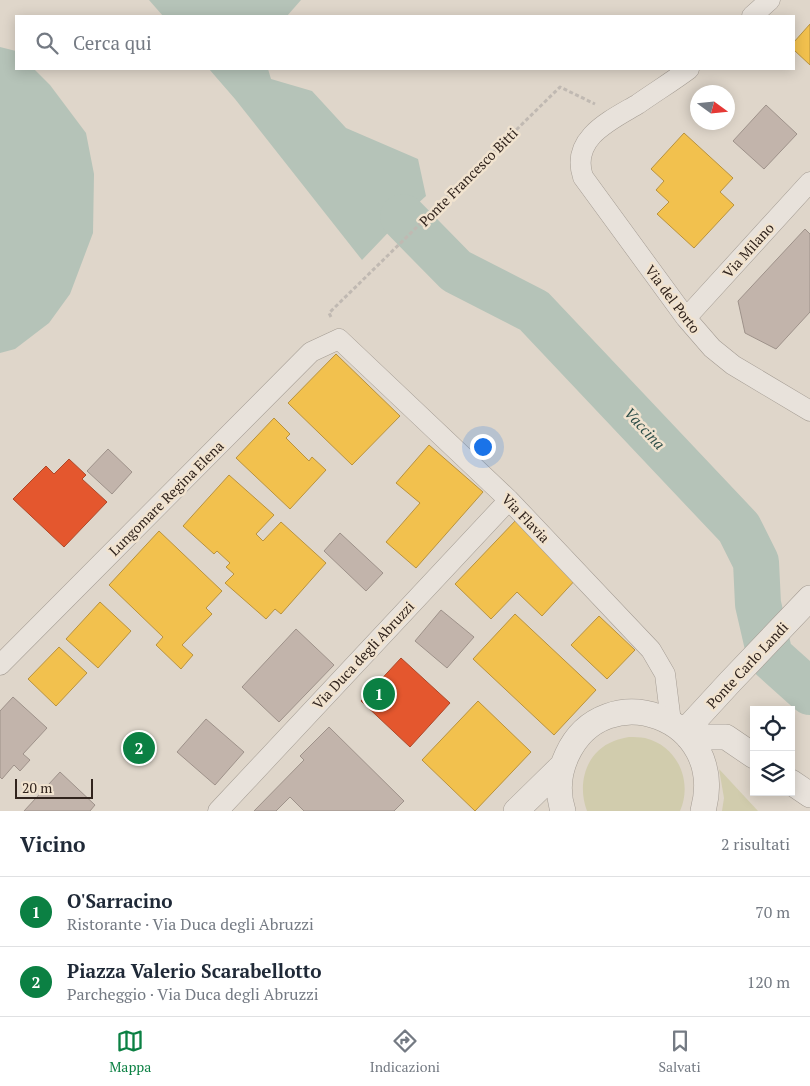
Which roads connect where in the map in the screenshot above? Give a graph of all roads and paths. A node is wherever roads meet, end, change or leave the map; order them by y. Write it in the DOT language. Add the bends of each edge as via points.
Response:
graph roads {
  1 [pos="770,0"];
  2 [pos="753,15"];
  3 [pos="688,70"];
  4 [pos="619,116"];
  5 [pos="810,182"];
  6 [pos="329,313"];
  7 [pos="686,318"];
  8 [pos="339,339"];
  9 [pos="810,411"];
  10 [pos="509,500"];
  11 [pos="810,598"];
  12 [pos="0,665"];
  13 [pos="681,731"];
  14 [pos="750,753"];
  15 [pos="562,766"];
  16 [pos="795,785"];
  17 [pos="810,795"];
  18 [pos="218,811"];
  19 [pos="516,811"];
  20 [pos="563,811"];
  21 [pos="703,811"];
  1 -- 2 [label="street"];
  3 -- 4 [label="street"];
  4 -- 6 [label="path, Ponte Francesco Bitti" via="560,87"];
  4 -- 7 [label="street, Via del Porto" via="598,129 582,150 580,164 583,177"];
  5 -- 7 [label="street, Via Milano"];
  7 -- 9 [label="street, Via del Porto" via="734,365"];
  8 -- 10 [label="street, Via Flavia"];
  8 -- 12 [label="street, Lungomare Regina Elena" via="312,352"];
  10 -- 13 [label="street, Via Flavia" via="651,650 664,674"];
  10 -- 18 [label="street, Via Duca degli Abruzzi"];
  11 -- 13 [label="street, Ponte Carlo Landi"];
  13 -- 14 [label="street" via="726,737"];
  13 -- 15 [label="street" via="656,716 640,712 607,717 587,728 572,745"];
  13 -- 21 [label="street" via="698,750 706,772 708,794"];
  15 -- 19 [label="street"];
  15 -- 20 [label="street" via="559,783"];
  16 -- 17 [label="street"];
}
